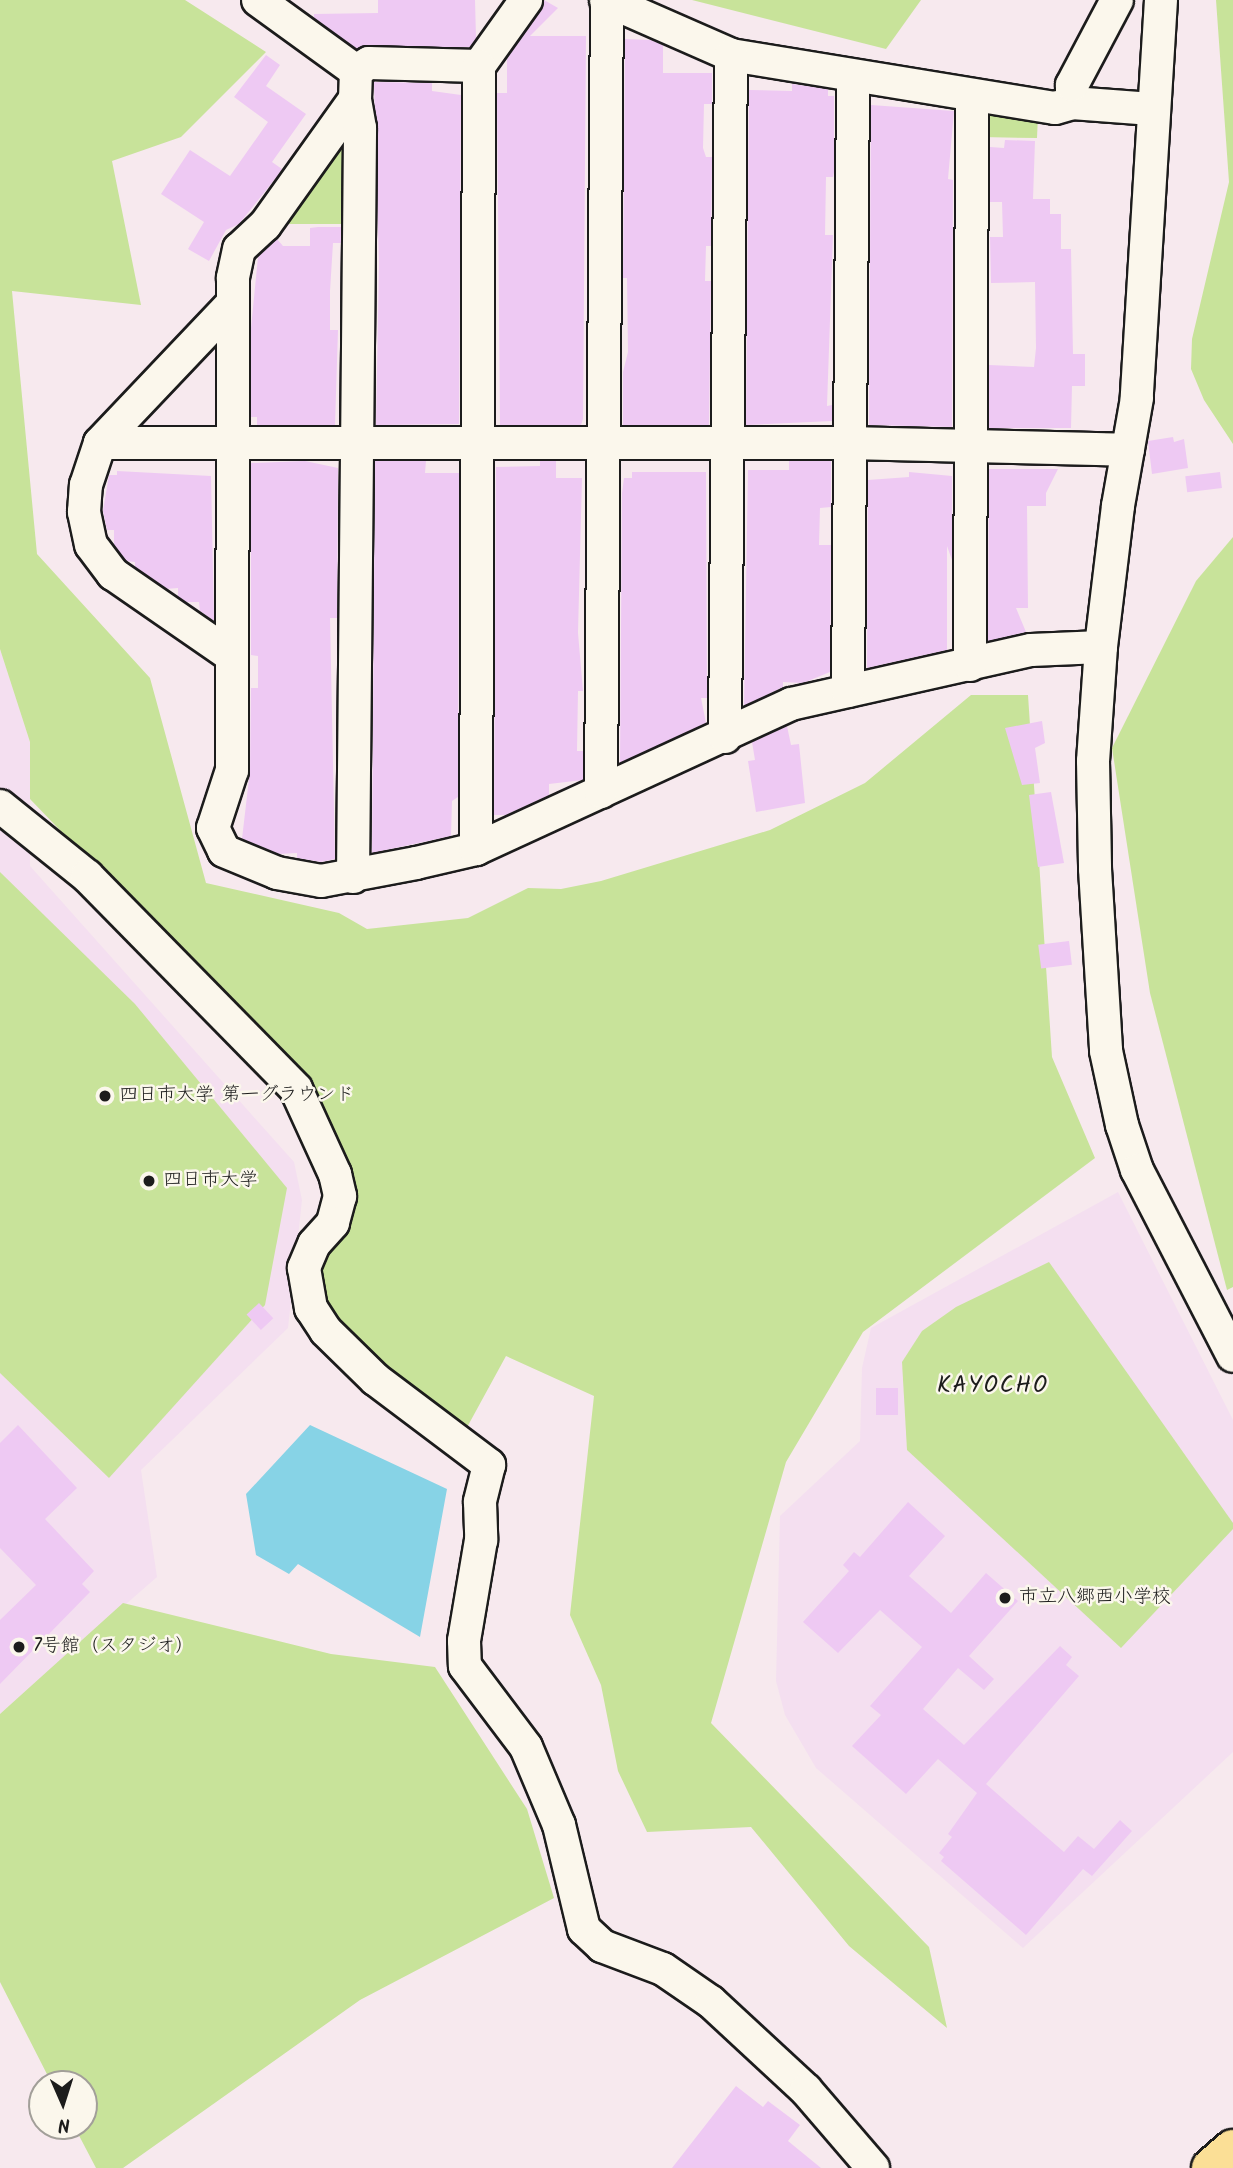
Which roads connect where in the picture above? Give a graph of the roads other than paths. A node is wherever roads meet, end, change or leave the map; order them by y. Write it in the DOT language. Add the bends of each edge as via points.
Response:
graph roads {
  1 [pos="258,0"];
  2 [pos="526,0"];
  3 [pos="606,0"];
  4 [pos="1117,0"];
  5 [pos="1161,0"];
  6 [pos="731,55"];
  7 [pos="479,66"];
  8 [pos="853,76"];
  9 [pos="355,85"];
  10 [pos="972,95"];
  11 [pos="1072,103"];
  12 [pos="1152,109"];
  13 [pos="233,303"];
  14 [pos="234,442"];
  15 [pos="356,442"];
  16 [pos="100,443"];
  17 [pos="478,443"];
  18 [pos="602,443"];
  19 [pos="849,443"];
  20 [pos="726,445"];
  21 [pos="971,446"];
  22 [pos="1128,450"];
  23 [pos="1101,647"];
  24 [pos="232,656"];
  25 [pos="970,665"];
  26 [pos="848,691"];
  27 [pos="725,737"];
  28 [pos="601,792"];
  29 [pos="0,806"];
  30 [pos="476,849"];
  31 [pos="353,877"];
  32 [pos="1233,1356"];
  33 [pos="1233,2151"];
  34 [pos="873,2168"];
  35 [pos="1211,2168"];
  36 [pos="1219,2168"];
  1 -- 9 [label="street"];
  2 -- 7 [label="street"];
  3 -- 6 [label="street"];
  3 -- 18 [label="street"];
  4 -- 11 [label="street" via="1072,85"];
  5 -- 12 [label="street"];
  6 -- 8 [label="street"];
  6 -- 20 [label="street"];
  7 -- 9 [label="street" via="369,63"];
  7 -- 17 [label="street"];
  8 -- 10 [label="street"];
  8 -- 19 [label="street"];
  9 -- 13 [label="street" via="265,226 239,249"];
  9 -- 15 [label="street" via="360,128"];
  10 -- 11 [label="street" via="1055,108"];
  10 -- 21 [label="street"];
  11 -- 12 [label="street"];
  12 -- 22 [label="street" via="1137,398"];
  13 -- 14 [label="street"];
  13 -- 16 [label="street"];
  14 -- 15 [label="street"];
  14 -- 16 [label="street"];
  14 -- 24 [label="street"];
  15 -- 17 [label="street"];
  15 -- 31 [label="street"];
  16 -- 24 [label="street" via="86,485 84,512 91,545 113,574"];
  17 -- 18 [label="street"];
  17 -- 30 [label="street"];
  18 -- 20 [label="street"];
  18 -- 28 [label="street"];
  19 -- 20 [label="street"];
  19 -- 21 [label="street"];
  19 -- 26 [label="street"];
  20 -- 27 [label="street"];
  21 -- 22 [label="street"];
  21 -- 25 [label="street"];
  22 -- 23 [label="street"];
  23 -- 25 [label="street" via="1031,650"];
  23 -- 32 [label="street" via="1093,761 1095,869 1110,1075 1137,1170"];
  24 -- 31 [label="street" via="232,770 213,828 215,839 224,851 276,873 321,881"];
  25 -- 26 [label="street"];
  26 -- 27 [label="street" via="791,704"];
  27 -- 28 [label="street"];
  28 -- 30 [label="street"];
  29 -- 34 [label="street" via="87,876 296,1089 335,1174 340,1196 333,1223 314,1244 304,1268 311,1308 326,1331 375,1379 489,1465 480,1502 481,1540 464,1641 465,1666 526,1747 559,1825 584,1929 602,1946 663,1969 711,2002 806,2090"];
  30 -- 31 [label="street"];
  33 -- 35 [label="highway"];
  33 -- 36 [label="highway"];
}
